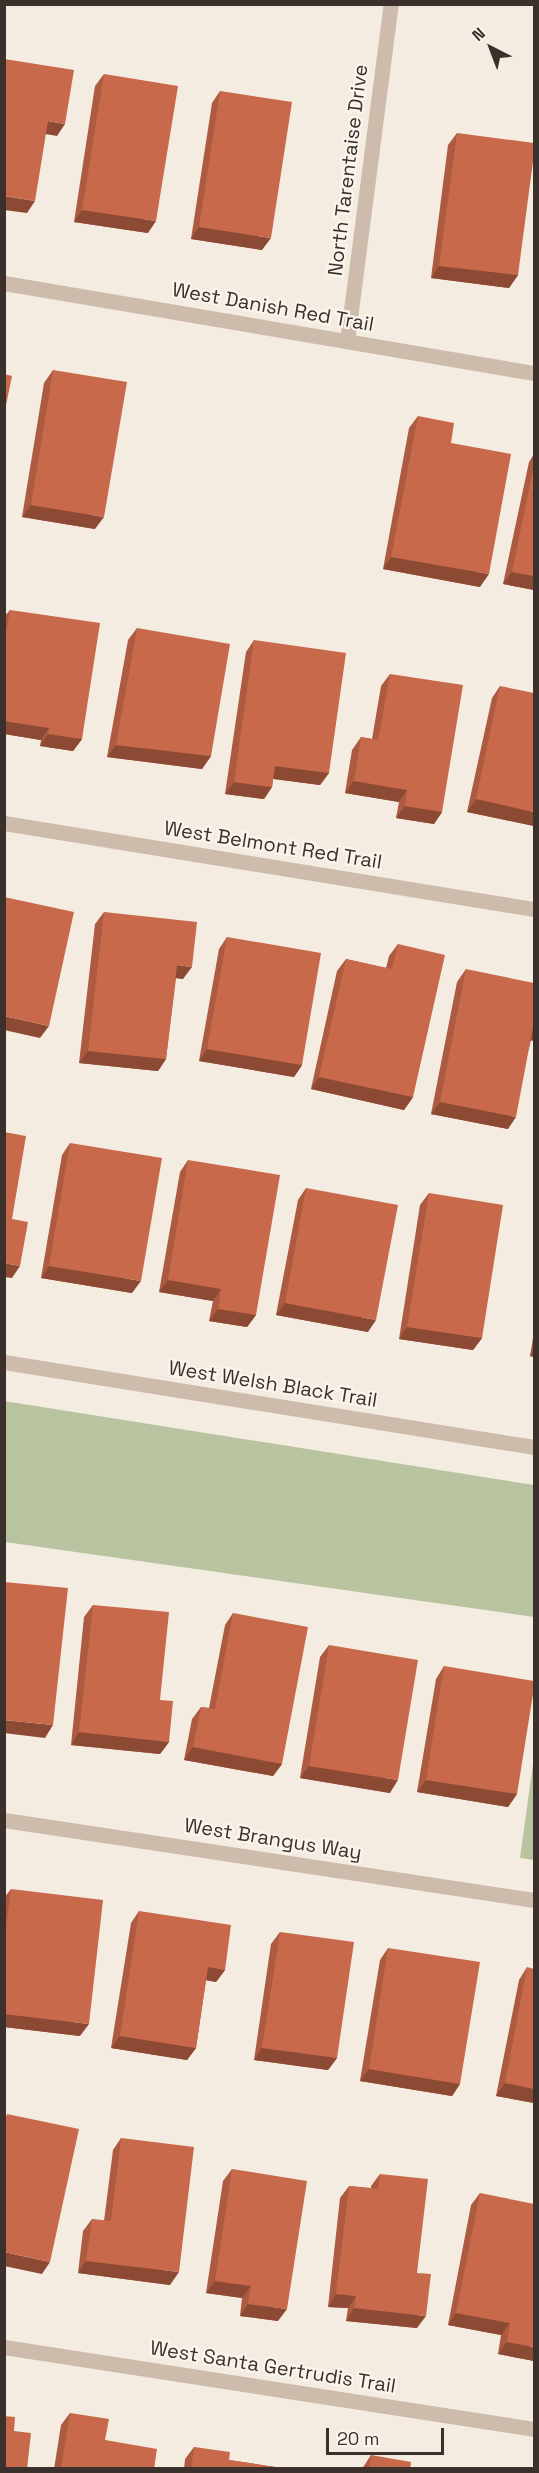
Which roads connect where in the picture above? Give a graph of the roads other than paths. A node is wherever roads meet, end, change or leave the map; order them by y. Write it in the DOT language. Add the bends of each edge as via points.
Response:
graph roads {
  1 [pos="391,4"];
  2 [pos="4,283"];
  3 [pos="347,341"];
  4 [pos="534,374"];
  5 [pos="4,823"];
  6 [pos="534,909"];
  7 [pos="4,1362"];
  8 [pos="534,1447"];
  9 [pos="4,1820"];
  10 [pos="534,1900"];
  11 [pos="4,2347"];
  12 [pos="534,2429"];
  1 -- 3 [label="street, North Tarentaise Drive"];
  2 -- 3 [label="street, West Danish Red Trail"];
  3 -- 4 [label="street, West Danish Red Trail"];
  5 -- 6 [label="street, West Belmont Red Trail"];
  7 -- 8 [label="street, West Welsh Black Trail"];
  9 -- 10 [label="street, West Brangus Way"];
  11 -- 12 [label="street, West Santa Gertrudis Trail"];
}
